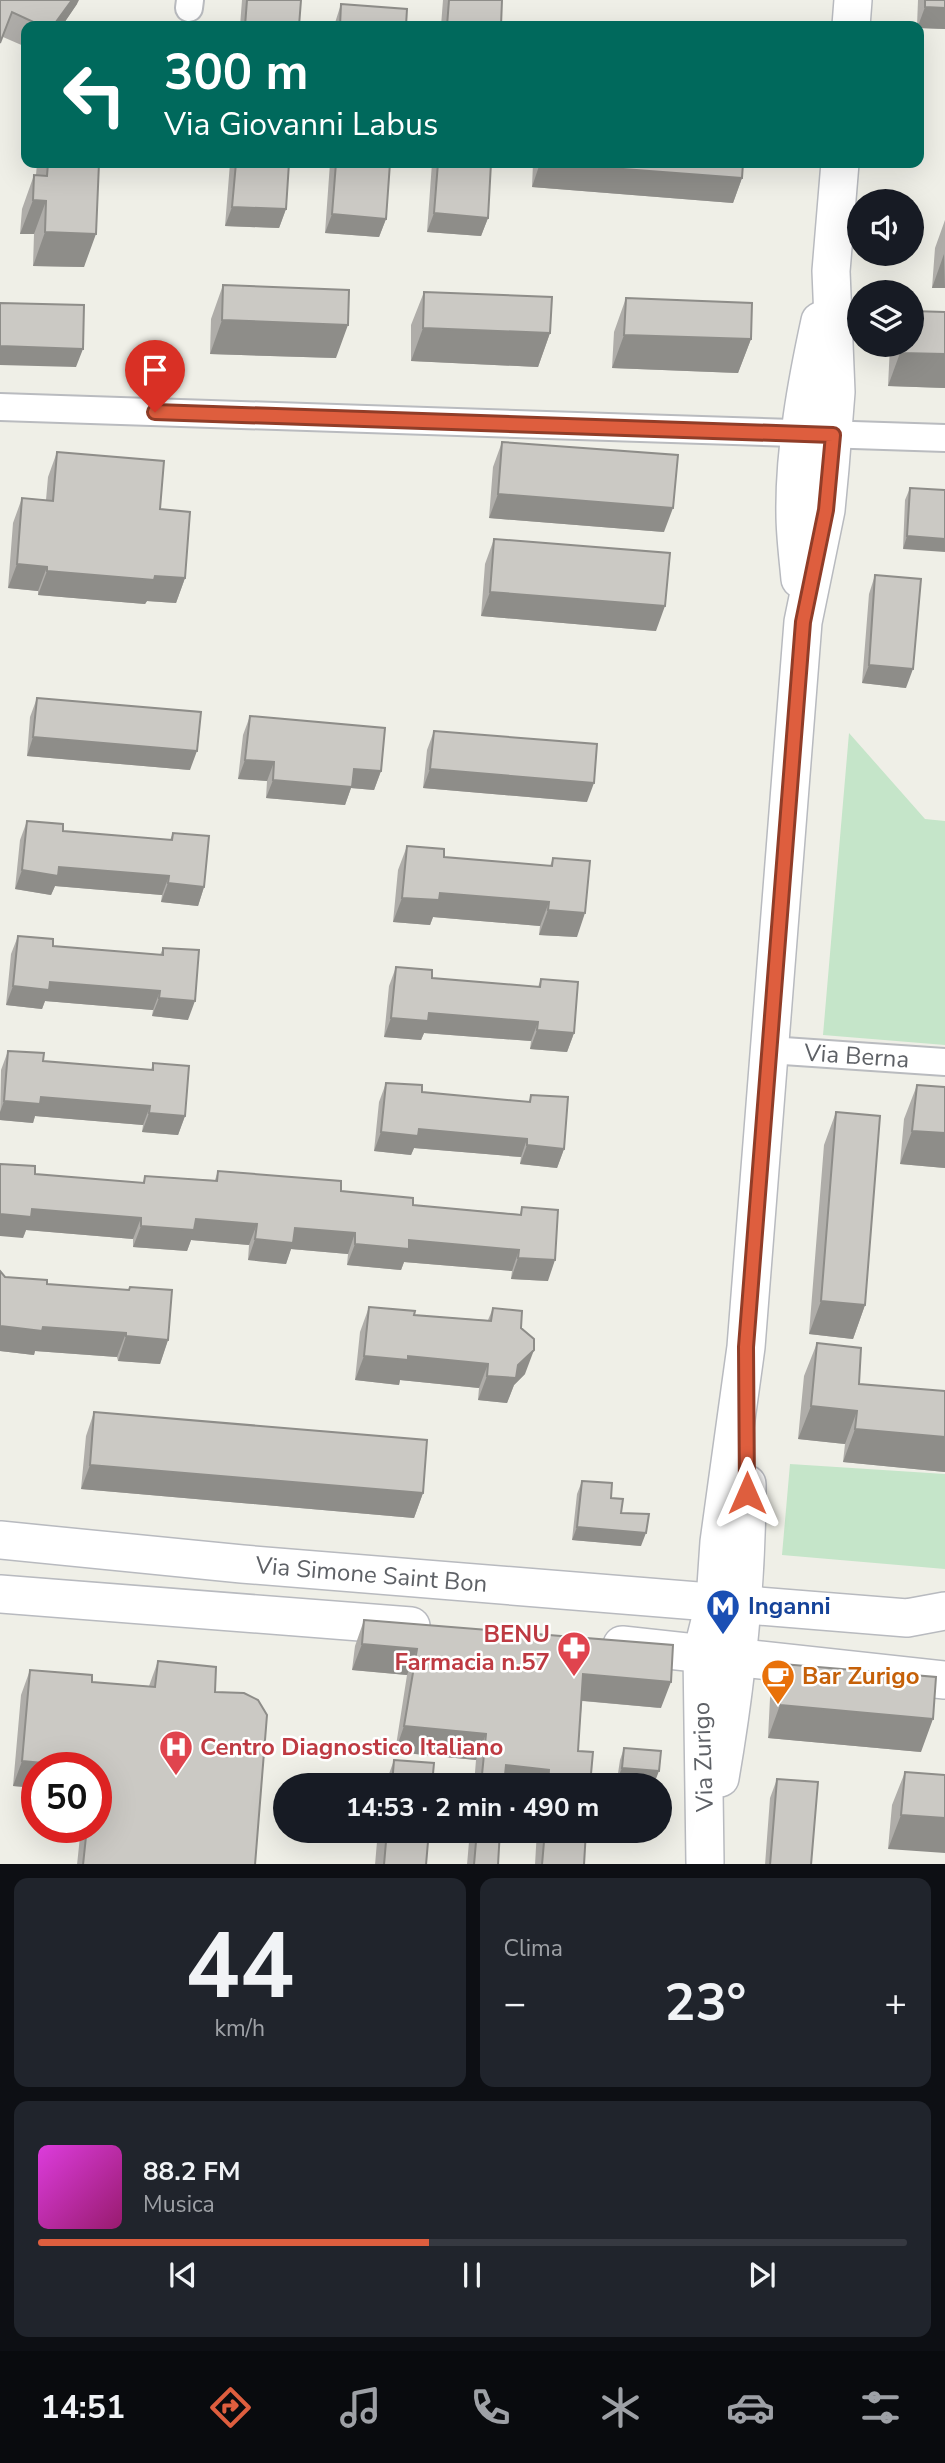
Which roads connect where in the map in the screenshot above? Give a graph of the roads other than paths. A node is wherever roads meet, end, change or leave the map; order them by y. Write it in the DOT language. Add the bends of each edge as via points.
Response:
graph roads {
  1 [pos="853,0"];
  2 [pos="851,21"];
  3 [pos="840,168"];
  4 [pos="0,407"];
  5 [pos="817,435"];
  6 [pos="945,438"];
  7 [pos="769,1050"];
  8 [pos="945,1062"];
  9 [pos="0,1540"];
  10 [pos="242,1564"];
  11 [pos="0,1594"];
  12 [pos="729,1602"];
  13 [pos="236,1611"];
  14 [pos="945,1611"];
  15 [pos="907,1618"];
  16 [pos="444,1629"];
  17 [pos="592,1642"];
  18 [pos="719,1655"];
  19 [pos="902,1675"];
  20 [pos="945,1680"];
  21 [pos="705,1863"];
  1 -- 2 [label="street"];
  3 -- 5 [label="street, Via Berna" via="831,271 808,376"];
  4 -- 5 [label="street"];
  5 -- 6 [label="street"];
  5 -- 7 [label="street, Via Berna" via="795,513 803,622"];
  7 -- 8 [label="street, Via Berna"];
  7 -- 12 [label="street, Via Berna" via="746,1347 747,1518"];
  9 -- 10 [label="street, Via Simone Saint Bon"];
  10 -- 12 [label="street, Via Simone Saint Bon"];
  10 -- 13 [label="street"];
  11 -- 13 [label="street, Via Simone Saint Bon"];
  12 -- 15 [label="street, Via Simone Saint Bon"];
  12 -- 18 [label="street, Via Berna"];
  13 -- 16 [label="street, Via Simone Saint Bon"];
  14 -- 15 [label="street, Via Simone Saint Bon"];
  15 -- 19 [label="street"];
  17 -- 18 [label="street"];
  18 -- 19 [label="street"];
  18 -- 21 [label="street, Via Zurigo" via="733,1708"];
  19 -- 20 [label="street"];
}
